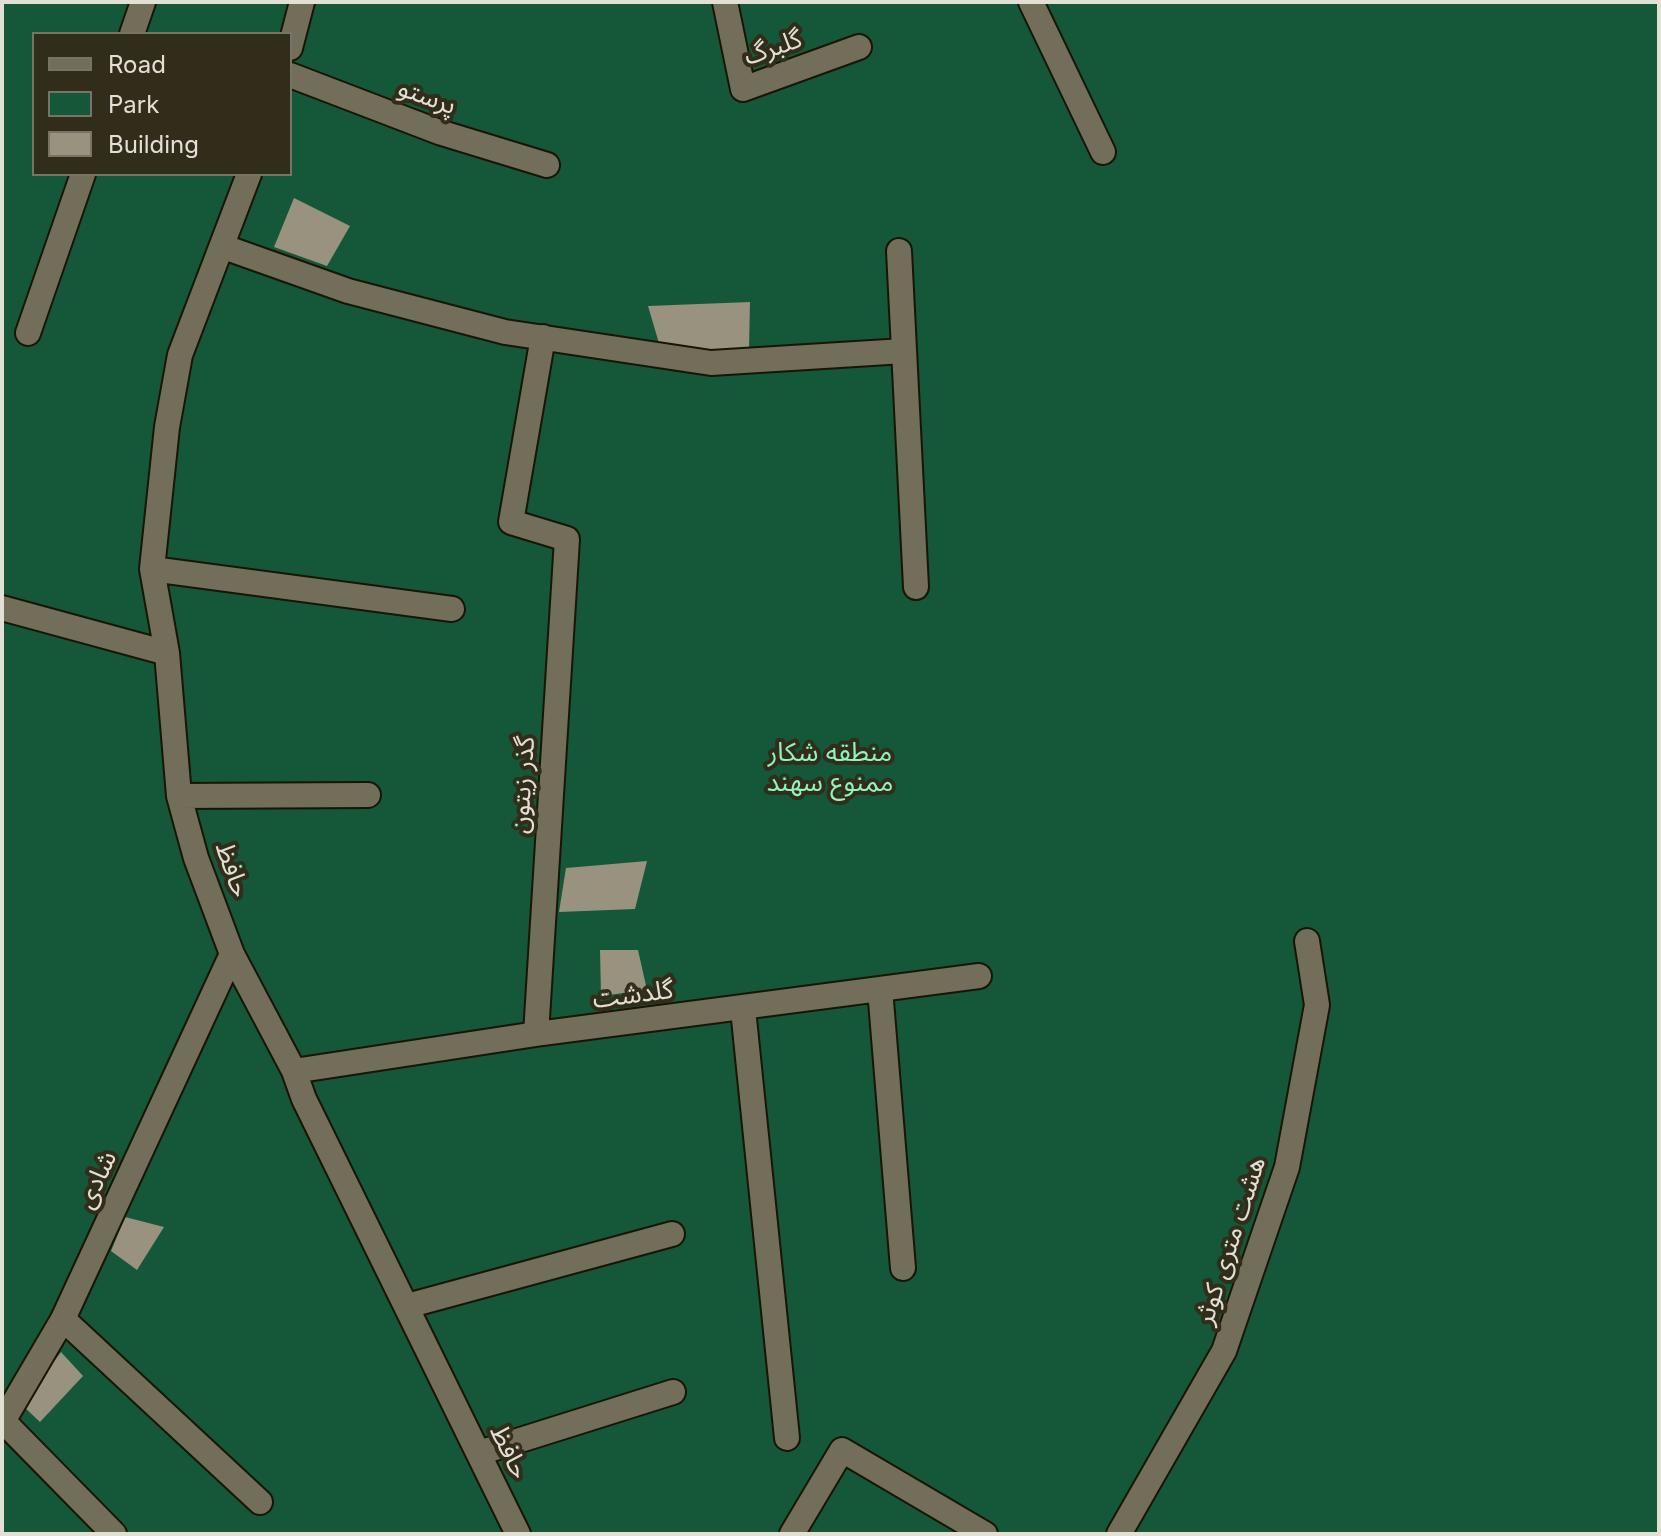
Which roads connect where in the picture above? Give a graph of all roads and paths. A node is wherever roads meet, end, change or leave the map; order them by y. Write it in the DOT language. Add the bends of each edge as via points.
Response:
graph roads {
  1 [pos="143,2"];
  2 [pos="302,2"];
  3 [pos="725,2"];
  4 [pos="1031,2"];
  5 [pos="133,32"];
  6 [pos="292,40"];
  7 [pos="859,47"];
  8 [pos="292,76"];
  9 [pos="1103,152"];
  10 [pos="547,165"];
  11 [pos="82,176"];
  12 [pos="248,176"];
  13 [pos="224,247"];
  14 [pos="899,251"];
  15 [pos="28,333"];
  16 [pos="543,337"];
  17 [pos="904,351"];
  18 [pos="152,569"];
  19 [pos="916,587"];
  20 [pos="2,608"];
  21 [pos="452,609"];
  22 [pos="167,653"];
  23 [pos="368,795"];
  24 [pos="179,796"];
  25 [pos="1307,941"];
  26 [pos="232,954"];
  27 [pos="979,976"];
  28 [pos="880,989"];
  29 [pos="743,1009"];
  30 [pos="536,1034"];
  31 [pos="294,1071"];
  32 [pos="672,1234"];
  33 [pos="903,1268"];
  34 [pos="407,1306"];
  35 [pos="63,1319"];
  36 [pos="673,1392"];
  37 [pos="3,1422"];
  38 [pos="787,1438"];
  39 [pos="479,1453"];
  40 [pos="260,1502"];
  41 [pos="114,1534"];
  42 [pos="518,1534"];
  43 [pos="792,1534"];
  44 [pos="985,1534"];
  45 [pos="1119,1534"];
  1 -- 5 [label="street"];
  2 -- 6 [label="street"];
  3 -- 7 [label="street, گلبرگ" via="743,89"];
  4 -- 9 [label="street"];
  8 -- 10 [label="street, پرستو" via="439,132"];
  11 -- 15 [label="street"];
  12 -- 13 [label="street, حافظ"];
  13 -- 16 [label="street" via="348,291"];
  13 -- 18 [label="street, حافظ" via="180,355"];
  14 -- 17 [label="street"];
  16 -- 17 [label="street" via="711,363"];
  16 -- 30 [label="street, گذر زیتون" via="511,522 567,539"];
  17 -- 19 [label="street"];
  18 -- 21 [label="street"];
  18 -- 22 [label="street, حافظ"];
  20 -- 22 [label="street"];
  22 -- 24 [label="street, حافظ"];
  23 -- 24 [label="street"];
  24 -- 26 [label="street, حافظ"];
  25 -- 45 [label="street, هشت متری کوثر" via="1317,1005 1287,1167 1224,1351"];
  26 -- 31 [label="street, حافظ"];
  26 -- 35 [label="street, شادی"];
  27 -- 28 [label="street, گلدشت"];
  28 -- 29 [label="street, گلدشت"];
  28 -- 33 [label="street"];
  29 -- 30 [label="street, گلدشت"];
  29 -- 38 [label="street"];
  30 -- 31 [label="street, گلدشت"];
  31 -- 34 [label="street, حافظ"];
  32 -- 34 [label="street"];
  34 -- 39 [label="street, حافظ"];
  35 -- 37 [label="street, شادی"];
  35 -- 40 [label="street"];
  36 -- 39 [label="street"];
  37 -- 41 [label="street"];
  39 -- 42 [label="street, حافظ"];
  43 -- 44 [label="street" via="842,1450"];
}
